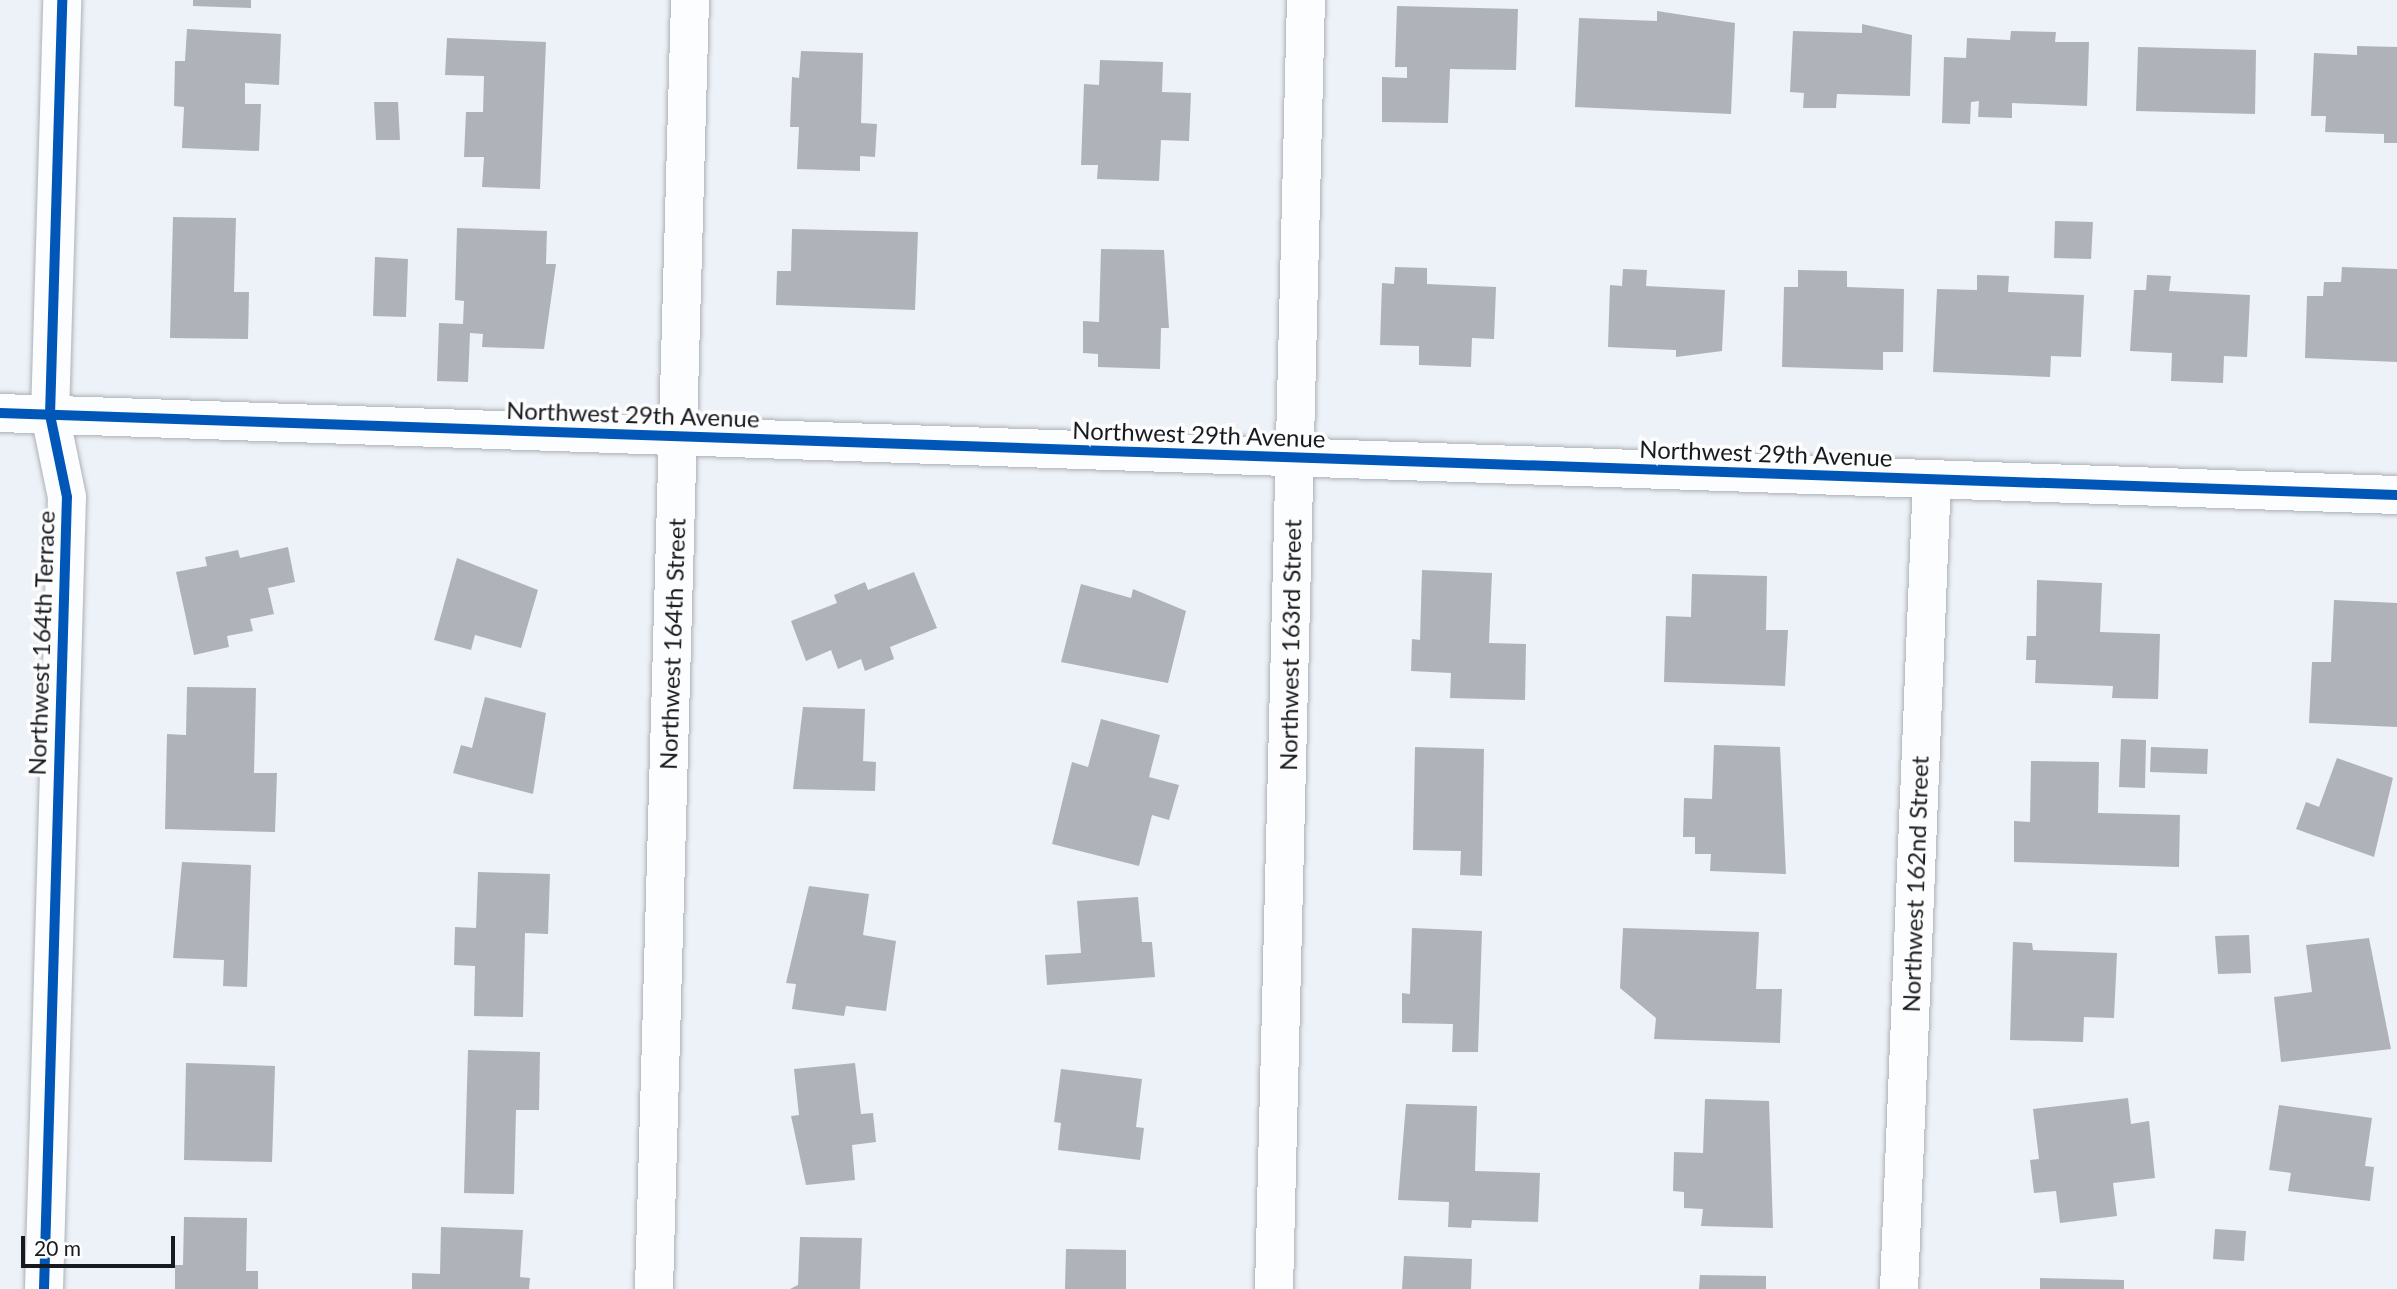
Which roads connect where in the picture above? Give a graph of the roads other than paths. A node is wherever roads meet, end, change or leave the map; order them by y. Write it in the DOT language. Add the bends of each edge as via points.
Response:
graph roads {
  1 [pos="62,0"];
  2 [pos="690,0"];
  3 [pos="1306,0"];
  4 [pos="0,413"];
  5 [pos="50,415"];
  6 [pos="678,436"];
  7 [pos="1295,458"];
  8 [pos="1932,479"];
  9 [pos="2397,495"];
  10 [pos="44,1289"];
  11 [pos="654,1289"];
  12 [pos="1274,1289"];
  13 [pos="1899,1289"];
  1 -- 5 [label="street, Northwest 164th Terrace"];
  2 -- 6 [label="street, Northwest 164th Street"];
  3 -- 7 [label="street, Northwest 163rd Street"];
  4 -- 5 [label="street, Northwest 29th Avenue"];
  5 -- 6 [label="street, Northwest 29th Avenue"];
  5 -- 10 [label="street, Northwest 164th Terrace" via="66,497"];
  6 -- 7 [label="street, Northwest 29th Avenue"];
  6 -- 11 [label="street, Northwest 164th Street"];
  7 -- 8 [label="street, Northwest 29th Avenue"];
  7 -- 12 [label="street, Northwest 163rd Street"];
  8 -- 9 [label="street, Northwest 29th Avenue"];
  8 -- 13 [label="street, Northwest 162nd Street"];
}
